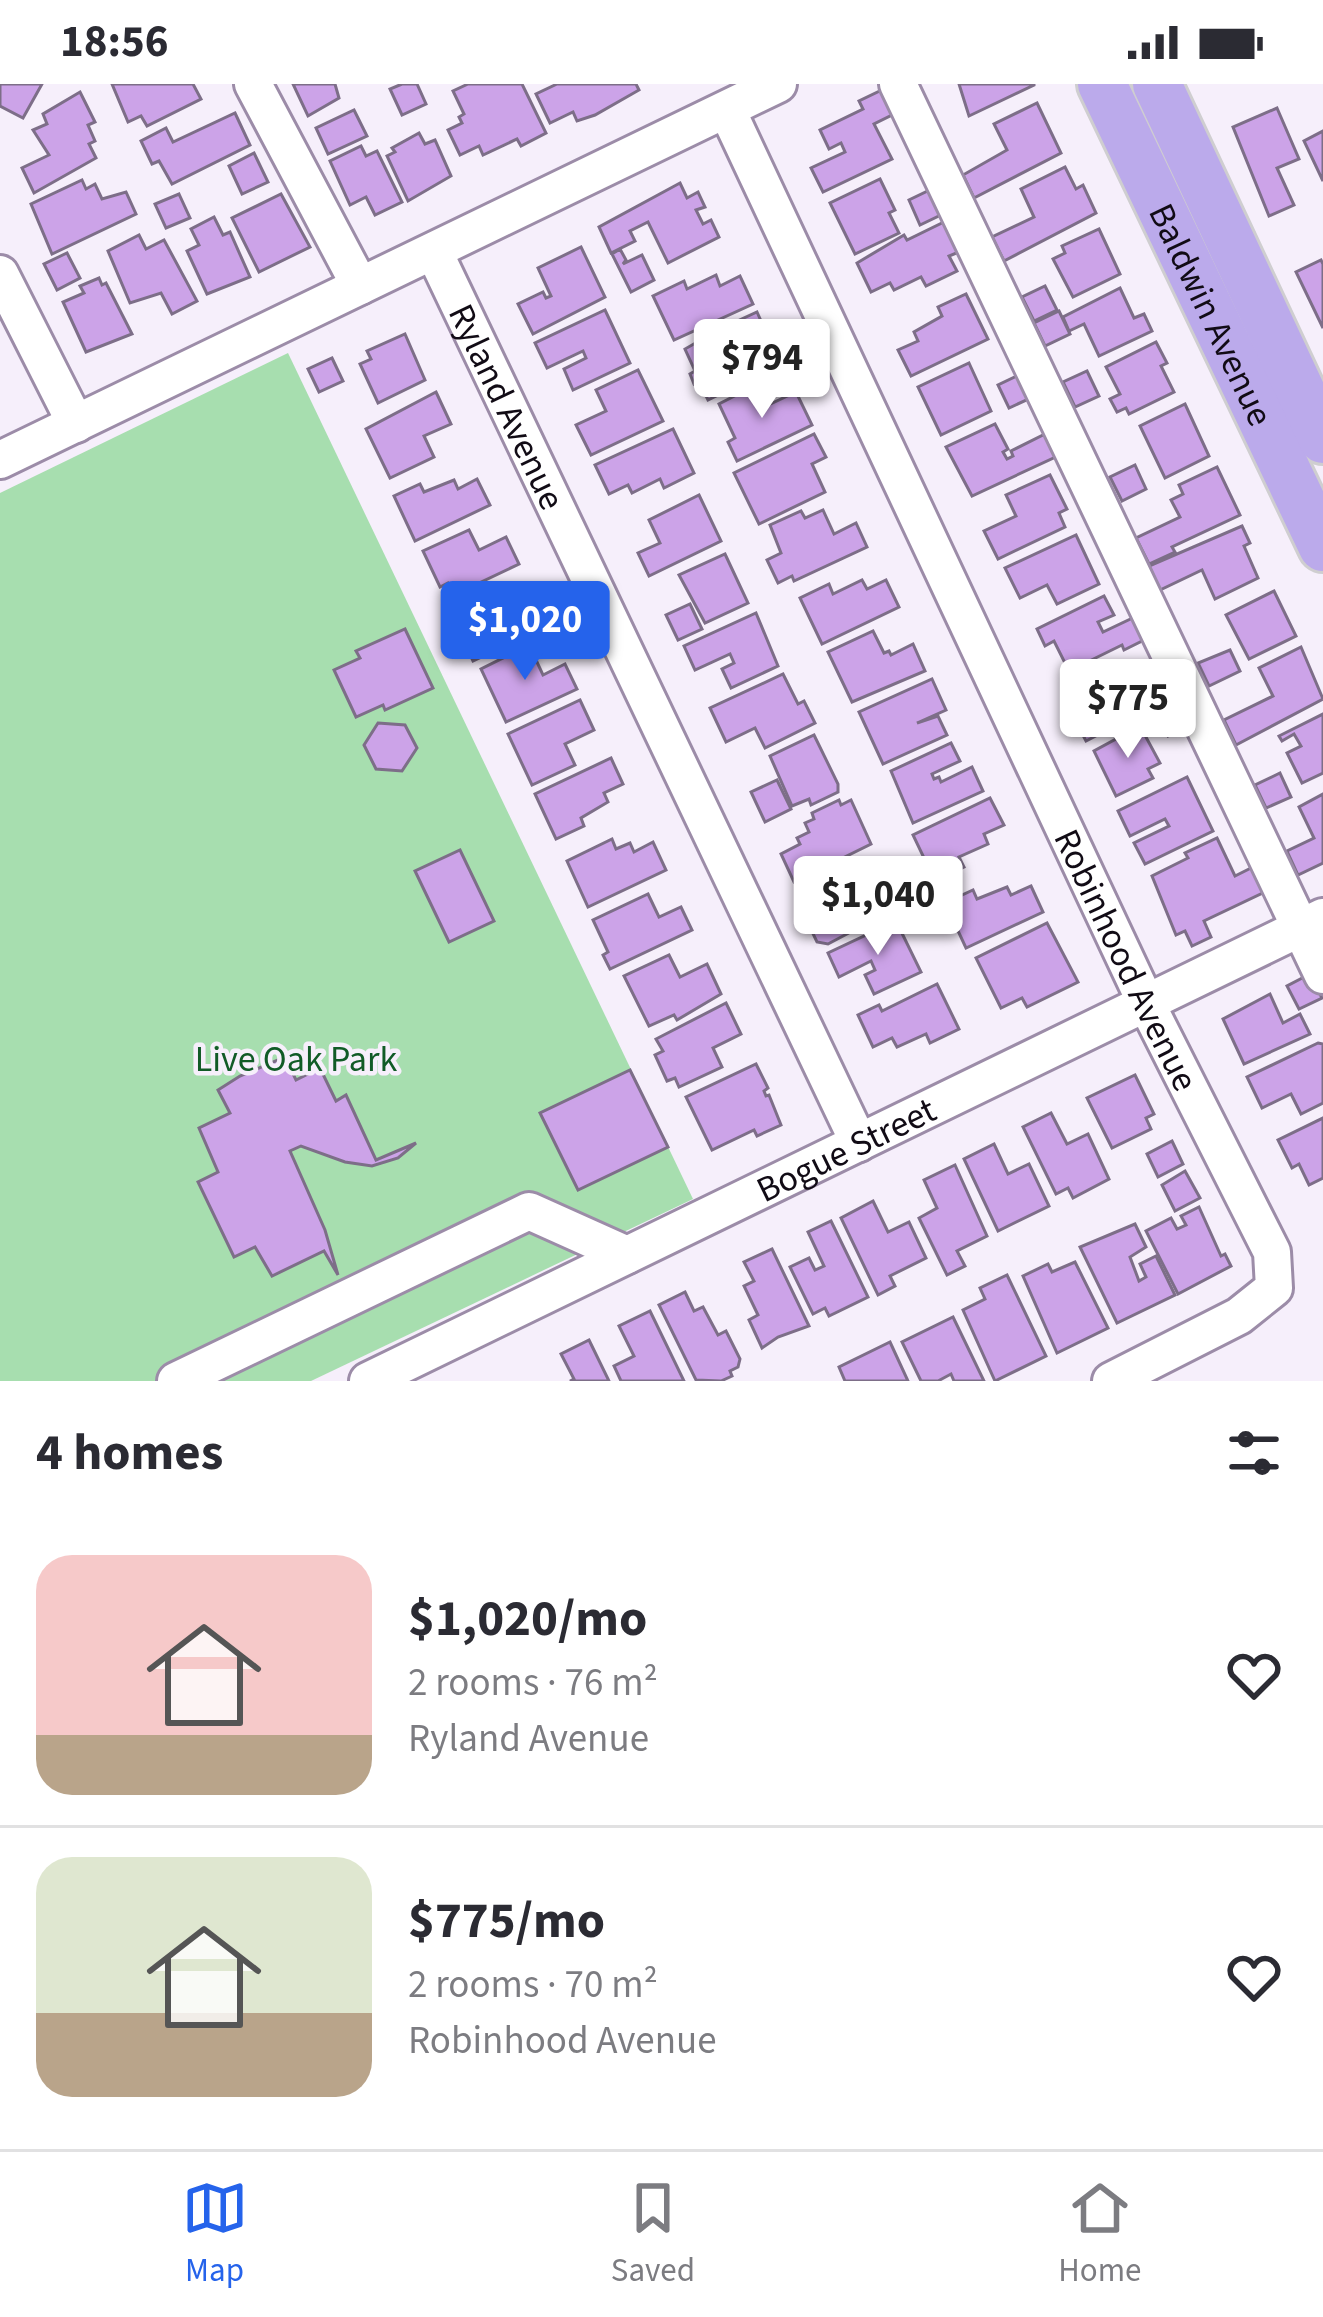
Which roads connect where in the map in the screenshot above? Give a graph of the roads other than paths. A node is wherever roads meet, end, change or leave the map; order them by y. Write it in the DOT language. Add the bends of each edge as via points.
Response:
graph roads {
  1 [pos="254,84"];
  2 [pos="778,84"];
  3 [pos="898,84"];
  4 [pos="1102,84"];
  5 [pos="1172,88"];
  6 [pos="727,110"];
  7 [pos="434,252"];
  8 [pos="0,274"];
  9 [pos="360,286"];
  10 [pos="76,424"];
  11 [pos="1310,434"];
  12 [pos="0,460"];
  13 [pos="1323,547"];
  14 [pos="1312,923"];
  15 [pos="1323,975"];
  16 [pos="1146,1003"];
  17 [pos="859,1143"];
  18 [pos="627,1255"];
  19 [pos="176,1381"];
  20 [pos="368,1381"];
  21 [pos="1111,1381"];
  1 -- 9 [label="street"];
  2 -- 6 [label="street"];
  3 -- 14 [label="street"];
  4 -- 11 [label="main road, Baldwin Avenue"];
  5 -- 11 [label="main road, Baldwin Avenue"];
  6 -- 7 [label="street"];
  6 -- 16 [label="street, Robinhood Avenue"];
  7 -- 9 [label="street"];
  7 -- 17 [label="street, Ryland Avenue"];
  8 -- 10 [label="street"];
  9 -- 10 [label="street"];
  10 -- 12 [label="street"];
  11 -- 13 [label="main road, Baldwin Avenue"];
  14 -- 15 [label="street"];
  14 -- 16 [label="street, Bogue Street"];
  16 -- 17 [label="street, Bogue Street"];
  16 -- 21 [label="street, Robinhood Avenue" via="1272,1252 1274,1288 1239,1316"];
  17 -- 18 [label="street, Bogue Street"];
  18 -- 19 [label="street" via="529,1211"];
  18 -- 20 [label="street, Bogue Street"];
}
